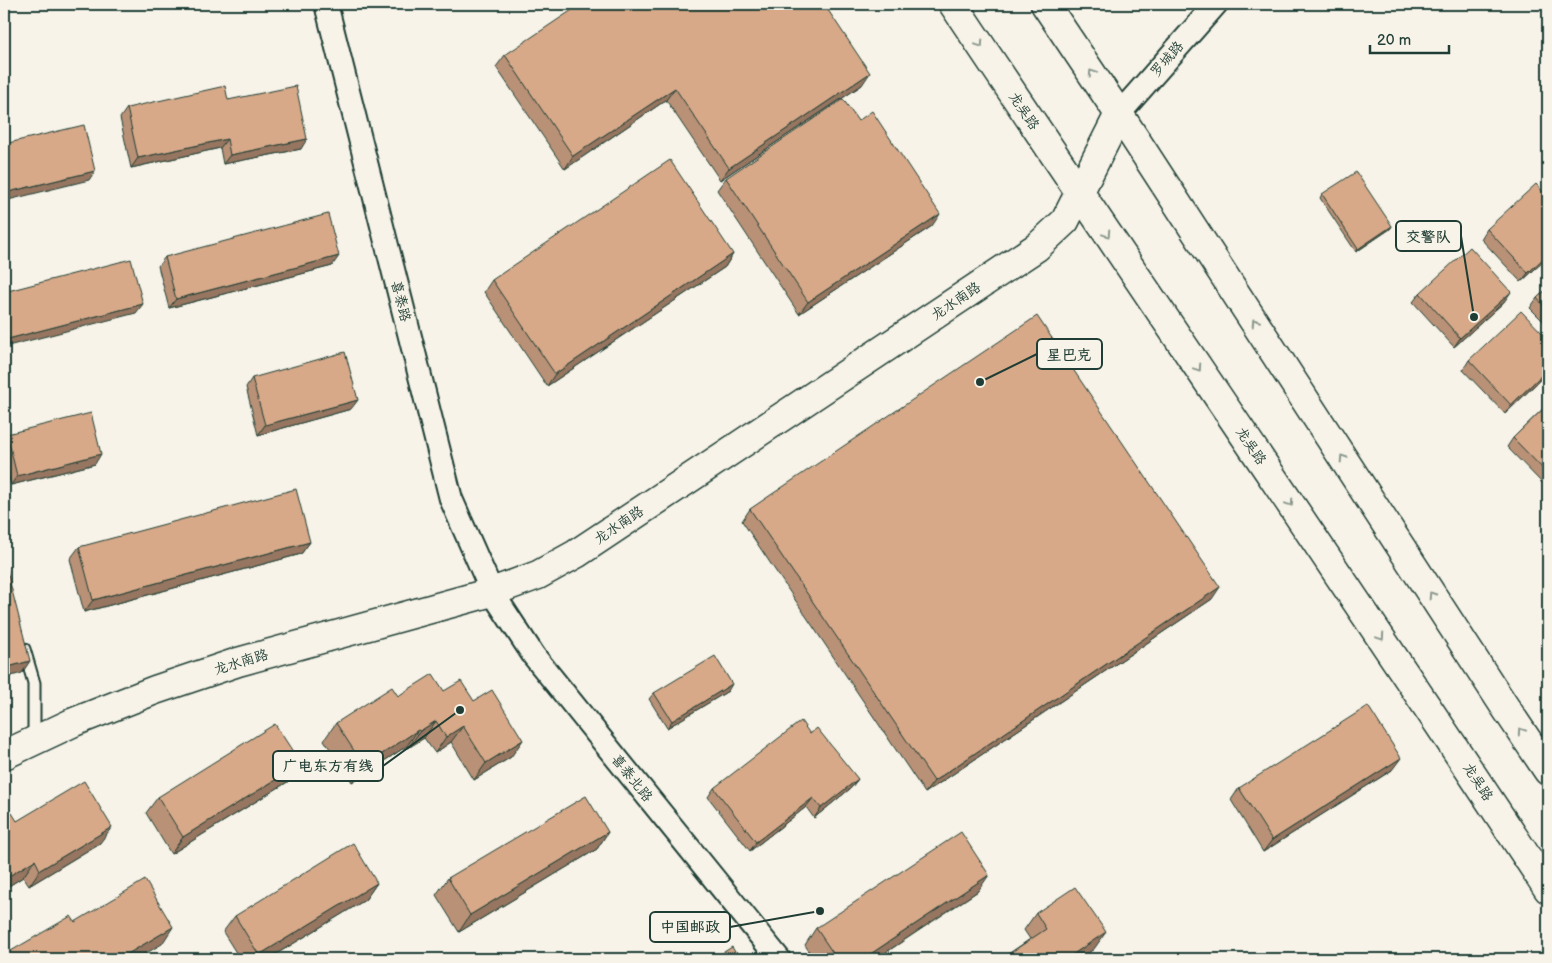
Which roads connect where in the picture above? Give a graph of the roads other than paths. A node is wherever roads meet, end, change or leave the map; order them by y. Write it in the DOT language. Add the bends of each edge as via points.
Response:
graph roads {
  1 [pos="326,4"];
  2 [pos="952,4"];
  3 [pos="1045,4"];
  4 [pos="1216,4"];
  5 [pos="1119,114"];
  6 [pos="1080,194"];
  7 [pos="492,592"];
  8 [pos="20,638"];
  9 [pos="34,740"];
  10 [pos="4,755"];
  11 [pos="1548,771"];
  12 [pos="1548,889"];
  13 [pos="779,959"];
  1 -- 7 [label="street, 喜泰路" via="451,499"];
  2 -- 6 [label="main road, 龙吴路, one-way"];
  5 -- 3 [label="main road, one-way"];
  4 -- 5 [label="street, 罗城路"];
  5 -- 6 [label="main road, 龙水南路"];
  11 -- 5 [label="main road, one-way"];
  6 -- 7 [label="main road, 龙水南路" via="1065,221 1037,247 576,554 538,575"];
  6 -- 12 [label="main road, 龙吴路, one-way"];
  7 -- 9 [label="main road, 龙水南路" via="238,662 155,690"];
  7 -- 13 [label="street, 喜泰北路" via="534,656"];
  8 -- 9 [label="lane" via="34,683"];
  9 -- 10 [label="main road, 龙水南路"];
}
